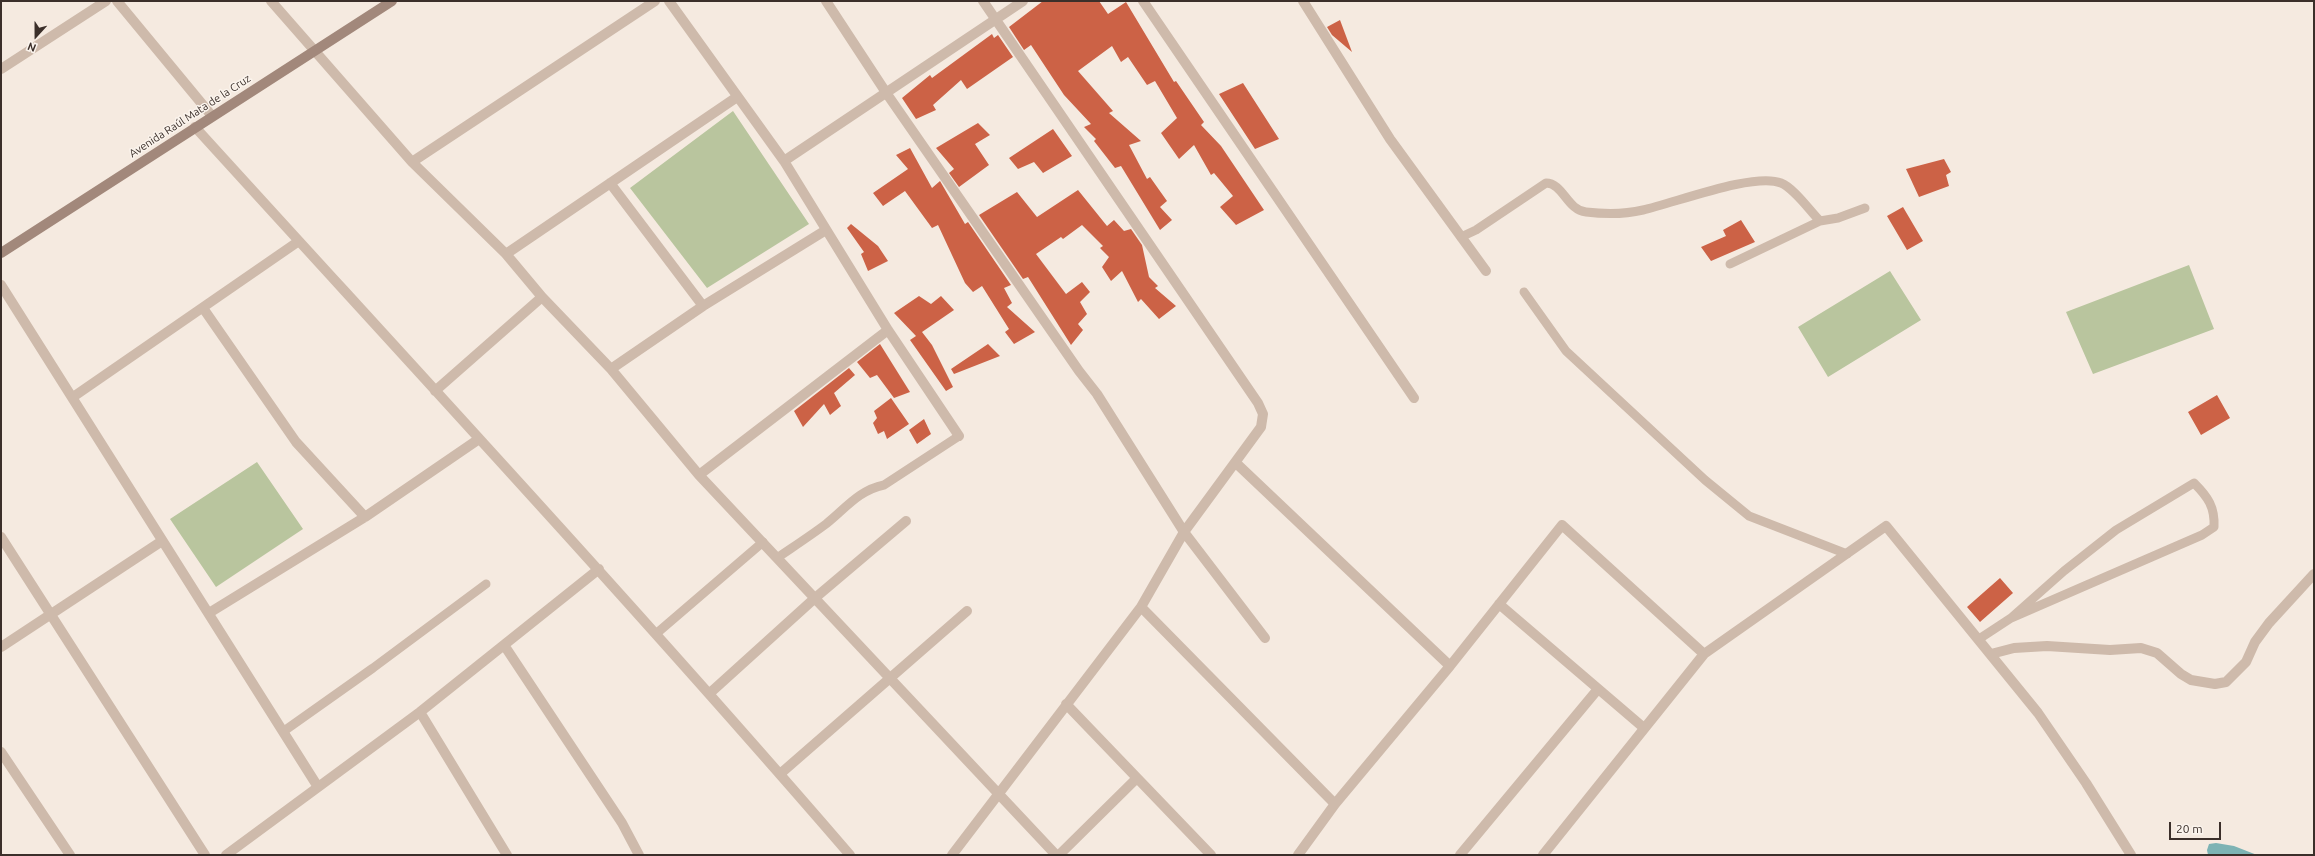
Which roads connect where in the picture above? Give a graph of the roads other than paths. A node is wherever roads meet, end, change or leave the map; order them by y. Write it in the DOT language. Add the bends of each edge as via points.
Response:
graph roads {
  1 [pos="106,1"];
  2 [pos="117,1"];
  3 [pos="271,1"];
  4 [pos="392,1"];
  5 [pos="655,1"];
  6 [pos="669,1"];
  7 [pos="826,1"];
  8 [pos="983,1"];
  9 [pos="1023,1"];
  10 [pos="1143,1"];
  11 [pos="1303,1"];
  12 [pos="995,18"];
  13 [pos="314,51"];
  14 [pos="1,69"];
  15 [pos="887,94"];
  16 [pos="737,97"];
  17 [pos="212,116"];
  18 [pos="195,127"];
  19 [pos="784,161"];
  20 [pos="412,162"];
  21 [pos="610,183"];
  22 [pos="1865,208"];
  23 [pos="1820,221"];
  24 [pos="826,230"];
  25 [pos="1461,237"];
  26 [pos="299,242"];
  27 [pos="1,253"];
  28 [pos="506,254"];
  29 [pos="1730,264"];
  30 [pos="1486,271"];
  31 [pos="1,285"];
  32 [pos="1524,292"];
  33 [pos="542,297"];
  34 [pos="703,306"];
  35 [pos="203,308"];
  36 [pos="888,330"];
  37 [pos="611,369"];
  38 [pos="435,391"];
  39 [pos="73,397"];
  40 [pos="1414,398"];
  41 [pos="959,436"];
  42 [pos="479,439"];
  43 [pos="1236,463"];
  44 [pos="699,475"];
  45 [pos="365,517"];
  46 [pos="906,521"];
  47 [pos="1184,532"];
  48 [pos="1,537"];
  49 [pos="162,541"];
  50 [pos="763,542"];
  51 [pos="1846,554"];
  52 [pos="777,558"];
  53 [pos="599,569"];
  54 [pos="2314,574"];
  55 [pos="486,584"];
  56 [pos="815,598"];
  57 [pos="1499,604"];
  58 [pos="1141,607"];
  59 [pos="967,611"];
  60 [pos="209,613"];
  61 [pos="50,615"];
  62 [pos="2011,618"];
  63 [pos="656,633"];
  64 [pos="1265,638"];
  65 [pos="1979,640"];
  66 [pos="504,645"];
  67 [pos="1,647"];
  68 [pos="1704,654"];
  69 [pos="1991,654"];
  70 [pos="1450,666"];
  71 [pos="889,678"];
  72 [pos="1598,689"];
  73 [pos="710,693"];
  74 [pos="1066,704"];
  75 [pos="420,712"];
  76 [pos="1644,728"];
  77 [pos="284,731"];
  78 [pos="1,752"];
  79 [pos="780,774"];
  80 [pos="1137,778"];
  81 [pos="318,787"];
  82 [pos="997,794"];
  83 [pos="1335,804"];
  84 [pos="70,855"];
  85 [pos="206,855"];
  86 [pos="226,855"];
  87 [pos="507,855"];
  88 [pos="639,855"];
  89 [pos="850,855"];
  90 [pos="952,855"];
  91 [pos="1056,855"];
  92 [pos="1059,855"];
  93 [pos="1211,855"];
  94 [pos="1298,855"];
  95 [pos="1460,855"];
  96 [pos="1543,855"];
  97 [pos="2131,855"];
  1 -- 14 [label="street"];
  2 -- 17 [label="street"];
  3 -- 13 [label="street"];
  4 -- 13 [label="street, Avenida Raúl Mata de la Cruz"];
  5 -- 20 [label="street"];
  6 -- 16 [label="street"];
  7 -- 15 [label="street"];
  8 -- 12 [label="street"];
  9 -- 12 [label="street"];
  10 -- 40 [label="street"];
  11 -- 25 [label="street" via="1390,139"];
  12 -- 15 [label="street"];
  12 -- 43 [label="street" via="1258,403 1263,414 1261,427"];
  13 -- 17 [label="street, Avenida Raúl Mata de la Cruz"];
  13 -- 20 [label="street"];
  15 -- 19 [label="street"];
  15 -- 47 [label="street" via="1097,394"];
  16 -- 19 [label="street"];
  16 -- 21 [label="street"];
  17 -- 18 [label="street, Avenida Raúl Mata de la Cruz"];
  18 -- 26 [label="street"];
  18 -- 27 [label="street, Avenida Raúl Mata de la Cruz"];
  19 -- 24 [label="street"];
  20 -- 28 [label="street"];
  21 -- 28 [label="street"];
  21 -- 34 [label="street"];
  22 -- 23 [label="lane" via="1838,218"];
  23 -- 25 [label="lane" via="1791,189 1783,183 1768,179 1691,196 1643,210 1612,212 1584,212 1576,208 1554,186 1546,183 1476,230"];
  23 -- 29 [label="lane"];
  24 -- 34 [label="street"];
  24 -- 36 [label="street"];
  25 -- 30 [label="street"];
  26 -- 35 [label="street"];
  26 -- 38 [label="street"];
  28 -- 33 [label="street"];
  31 -- 39 [label="street"];
  32 -- 51 [label="lane" via="1566,351 1705,480 1750,516"];
  33 -- 37 [label="street"];
  33 -- 38 [label="street"];
  34 -- 37 [label="street"];
  35 -- 39 [label="street"];
  35 -- 45 [label="street" via="296,442"];
  36 -- 41 [label="street"];
  36 -- 44 [label="street"];
  37 -- 44 [label="street"];
  38 -- 42 [label="street"];
  39 -- 49 [label="street"];
  41 -- 52 [label="lane" via="884,484 871,487 860,494 827,524"];
  42 -- 45 [label="street"];
  42 -- 53 [label="street"];
  43 -- 47 [label="street"];
  43 -- 70 [label="street"];
  44 -- 50 [label="street"];
  45 -- 60 [label="street"];
  46 -- 56 [label="street"];
  47 -- 58 [label="street"];
  47 -- 64 [label="street"];
  48 -- 61 [label="street"];
  49 -- 60 [label="street"];
  49 -- 61 [label="street"];
  50 -- 52 [label="street"];
  50 -- 63 [label="lane"];
  51 -- 65 [label="street" via="1886,526"];
  51 -- 68 [label="street"];
  52 -- 56 [label="street"];
  53 -- 63 [label="street"];
  53 -- 66 [label="street"];
  54 -- 69 [label="street" via="2269,623 2255,642 2246,662 2226,682 2215,684 2191,680 2157,653 2141,648 2110,650 2047,646 2014,648"];
  55 -- 77 [label="lane"];
  56 -- 71 [label="street"];
  56 -- 73 [label="street"];
  57 -- 68 [label="street" via="1562,525"];
  57 -- 70 [label="street"];
  57 -- 72 [label="street"];
  58 -- 74 [label="street"];
  58 -- 83 [label="street"];
  59 -- 71 [label="street"];
  60 -- 77 [label="street"];
  61 -- 67 [label="street"];
  61 -- 85 [label="street"];
  62 -- 62 [label="lane" via="2202,535 2214,527 2215,513 2205,495 2194,483 2116,530 2064,570"];
  62 -- 65 [label="lane"];
  63 -- 73 [label="street"];
  65 -- 69 [label="street"];
  66 -- 75 [label="street"];
  66 -- 88 [label="street" via="622,823"];
  68 -- 76 [label="street"];
  69 -- 97 [label="street" via="2038,713"];
  70 -- 83 [label="street"];
  71 -- 79 [label="street"];
  71 -- 82 [label="street"];
  72 -- 76 [label="street"];
  72 -- 95 [label="street"];
  73 -- 79 [label="street"];
  74 -- 80 [label="street"];
  74 -- 82 [label="street"];
  75 -- 81 [label="street"];
  75 -- 87 [label="street"];
  76 -- 96 [label="street"];
  77 -- 81 [label="street"];
  78 -- 84 [label="street"];
  79 -- 89 [label="street"];
  80 -- 92 [label="street"];
  80 -- 93 [label="street"];
  81 -- 86 [label="street"];
  82 -- 90 [label="street"];
  82 -- 91 [label="street"];
  83 -- 94 [label="street"];
}
